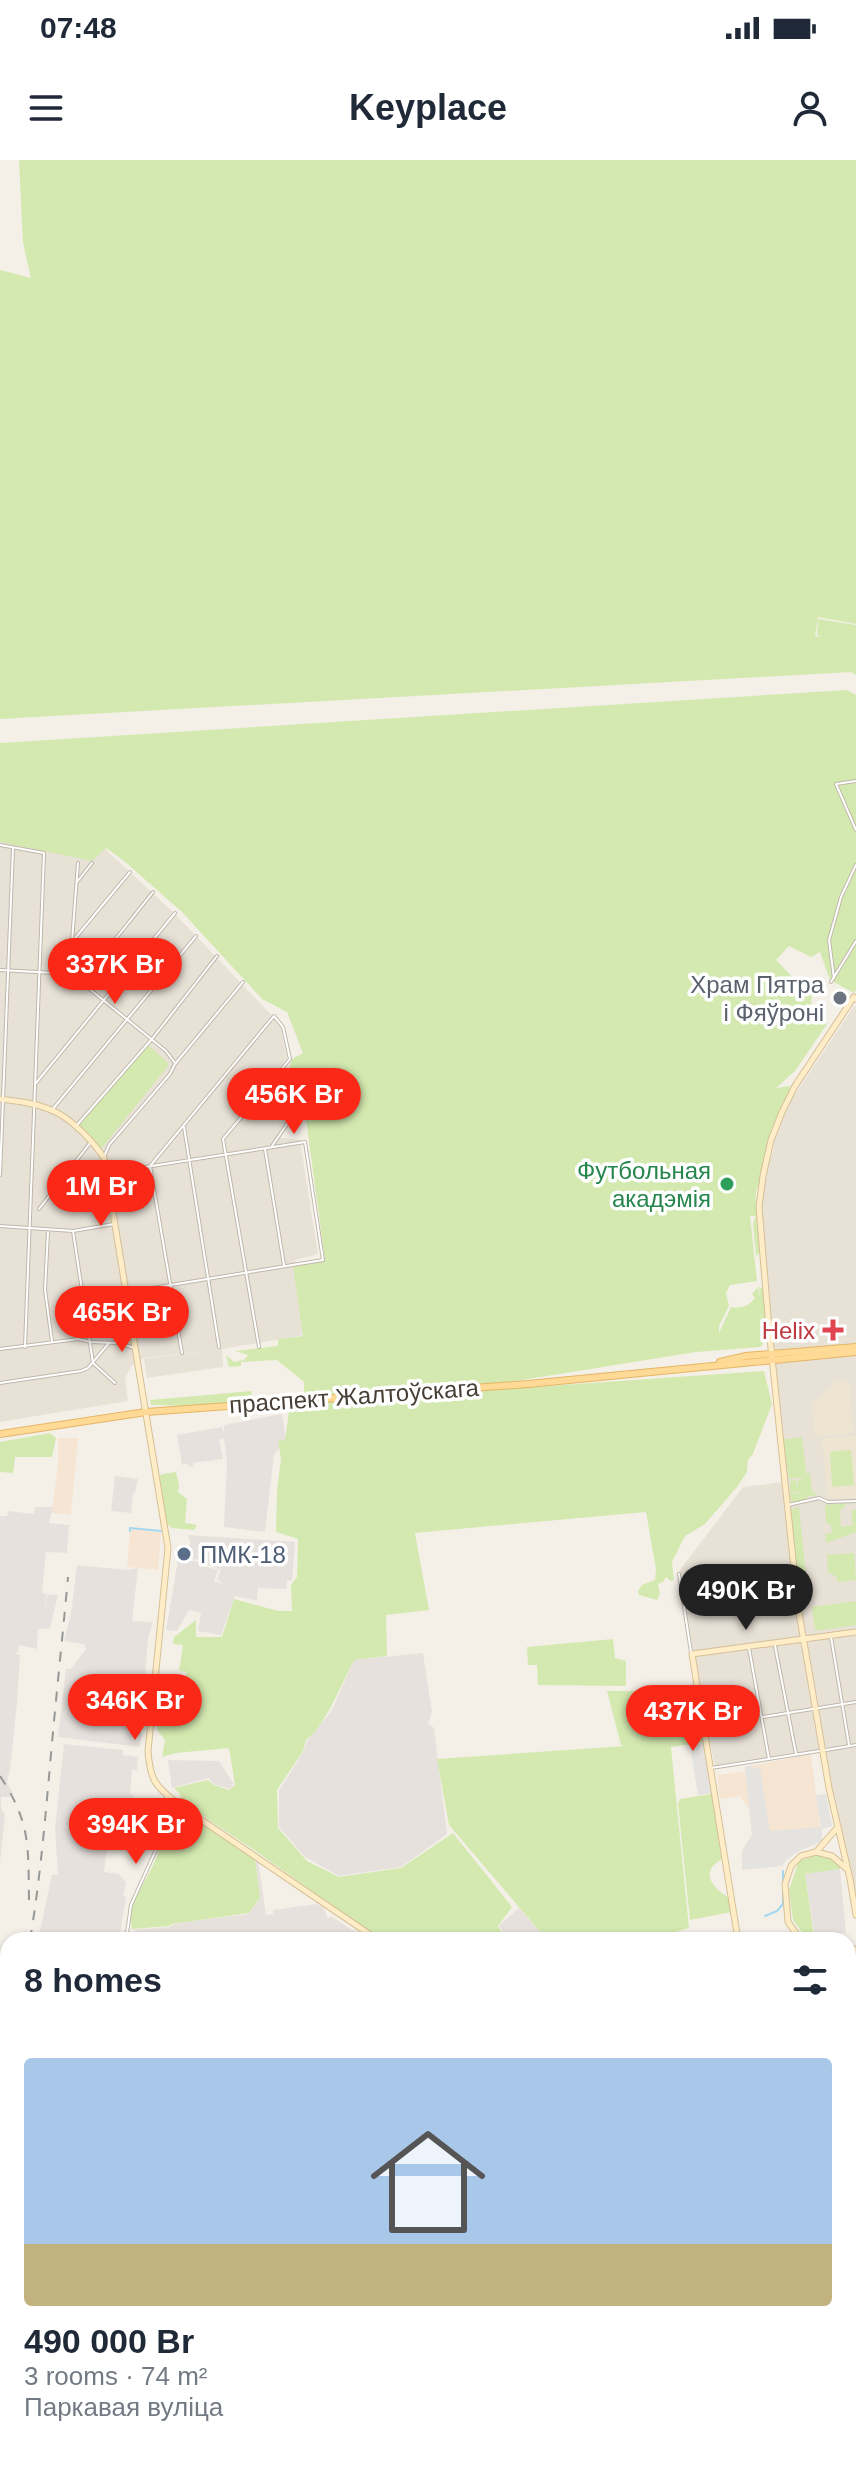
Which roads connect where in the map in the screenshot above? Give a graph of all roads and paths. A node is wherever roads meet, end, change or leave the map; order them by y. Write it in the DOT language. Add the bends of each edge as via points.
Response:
graph roads {
  1 [pos="856,781"];
  2 [pos="856,830"];
  3 [pos="0,845"];
  4 [pos="13,846"];
  5 [pos="78,863"];
  6 [pos="92,863"];
  7 [pos="856,865"];
  8 [pos="130,872"];
  9 [pos="76,883"];
  10 [pos="153,892"];
  11 [pos="175,913"];
  12 [pos="196,936"];
  13 [pos="72,941"];
  14 [pos="856,941"];
  15 [pos="217,956"];
  16 [pos="0,970"];
  17 [pos="8,970"];
  18 [pos="38,972"];
  19 [pos="56,973"];
  20 [pos="834,978"];
  21 [pos="81,982"];
  22 [pos="243,982"];
  23 [pos="831,982"];
  24 [pos="855,997"];
  25 [pos="104,999"];
  26 [pos="128,1020"];
  27 [pos="152,1039"];
  28 [pos="175,1064"];
  29 [pos="35,1084"];
  30 [pos="2,1099"];
  31 [pos="35,1105"];
  32 [pos="52,1110"];
  33 [pos="296,1111"];
  34 [pos="75,1127"];
  35 [pos="184,1127"];
  36 [pos="91,1142"];
  37 [pos="272,1147"];
  38 [pos="265,1148"];
  39 [pos="227,1154"];
  40 [pos="104,1158"];
  41 [pos="189,1160"];
  42 [pos="150,1166"];
  43 [pos="107,1173"];
  44 [pos="0,1175"];
  45 [pos="39,1209"];
  46 [pos="115,1223"];
  47 [pos="0,1226"];
  48 [pos="29,1228"];
  49 [pos="48,1231"];
  50 [pos="73,1231"];
  51 [pos="285,1266"];
  52 [pos="247,1272"];
  53 [pos="209,1279"];
  54 [pos="170,1285"];
  55 [pos="127,1292"];
  56 [pos="53,1342"];
  57 [pos="91,1342"];
  58 [pos="110,1342"];
  59 [pos="25,1347"];
  60 [pos="219,1347"];
  61 [pos="259,1347"];
  62 [pos="136,1348"];
  63 [pos="0,1349"];
  64 [pos="856,1349"];
  65 [pos="182,1353"];
  66 [pos="772,1356"];
  67 [pos="93,1363"];
  68 [pos="0,1383"];
  69 [pos="115,1383"];
  70 [pos="146,1412"];
  71 [pos="0,1434"];
  72 [pos="856,1501"];
  73 [pos="787,1505"];
  74 [pos="679,1574"];
  75 [pos="715,1586"];
  76 [pos="798,1607"];
  77 [pos="856,1632"];
  78 [pos="831,1635"];
  79 [pos="804,1639"];
  80 [pos="775,1643"];
  81 [pos="749,1647"];
  82 [pos="692,1654"];
  83 [pos="856,1702"];
  84 [pos="842,1704"];
  85 [pos="750,1705"];
  86 [pos="815,1707"];
  87 [pos="787,1712"];
  88 [pos="701,1713"];
  89 [pos="761,1717"];
  90 [pos="856,1745"];
  91 [pos="849,1746"];
  92 [pos="823,1751"];
  93 [pos="796,1755"];
  94 [pos="769,1759"];
  95 [pos="710,1768"];
  96 [pos="166,1796"];
  97 [pos="838,1827"];
  98 [pos="816,1852"];
  99 [pos="847,1869"];
  100 [pos="856,1915"];
  101 [pos="127,1932"];
  102 [pos="366,1932"];
  103 [pos="736,1932"];
  104 [pos="795,1932"];
  1 -- 2 [label="street" via="836,784"];
  3 -- 4 [label="street"];
  4 -- 17 [label="street"];
  4 -- 18 [label="street" via="44,853"];
  5 -- 9 [label="street"];
  6 -- 9 [label="street"];
  7 -- 20 [label="street" via="829,940"];
  8 -- 13 [label="street"];
  9 -- 13 [label="street"];
  10 -- 21 [label="street"];
  11 -- 25 [label="street"];
  12 -- 26 [label="street"];
  13 -- 19 [label="street"];
  14 -- 20 [label="street"];
  15 -- 27 [label="street"];
  16 -- 17 [label="street"];
  17 -- 18 [label="street"];
  17 -- 30 [label="street"];
  18 -- 19 [label="street"];
  18 -- 29 [label="street"];
  19 -- 21 [label="street"];
  20 -- 23 [label="street"];
  21 -- 25 [label="street"];
  22 -- 28 [label="street"];
  24 -- 66 [label="street" via="795,1086 778,1120 765,1167 759,1220"];
  25 -- 26 [label="street"];
  25 -- 29 [label="street"];
  26 -- 27 [label="street"];
  26 -- 32 [label="street"];
  27 -- 28 [label="street"];
  27 -- 34 [label="street"];
  28 -- 40 [label="street"];
  29 -- 31 [label="street"];
  30 -- 31 [label="street"];
  30 -- 44 [label="street"];
  31 -- 32 [label="street"];
  31 -- 48 [label="street"];
  32 -- 34 [label="street"];
  33 -- 37 [label="street"];
  34 -- 36 [label="street"];
  35 -- 39 [label="street" via="274,1016 283,1027 290,1059 223,1139"];
  35 -- 41 [label="street"];
  35 -- 42 [label="street"];
  36 -- 40 [label="street"];
  36 -- 45 [label="street"];
  37 -- 38 [label="street"];
  37 -- 51 [label="street" via="305,1142 323,1260"];
  38 -- 39 [label="street"];
  38 -- 51 [label="street"];
  39 -- 41 [label="street"];
  39 -- 52 [label="street"];
  40 -- 43 [label="street"];
  41 -- 42 [label="street"];
  41 -- 53 [label="street"];
  42 -- 43 [label="street"];
  42 -- 54 [label="street"];
  43 -- 46 [label="street"];
  46 -- 50 [label="street"];
  46 -- 55 [label="street"];
  47 -- 48 [label="street"];
  48 -- 49 [label="street"];
  48 -- 59 [label="street"];
  49 -- 50 [label="street"];
  49 -- 56 [label="street" via="45,1290"];
  50 -- 57 [label="street"];
  51 -- 52 [label="street"];
  52 -- 53 [label="street"];
  52 -- 61 [label="street"];
  53 -- 54 [label="street"];
  53 -- 60 [label="street"];
  54 -- 55 [label="street"];
  54 -- 65 [label="street"];
  55 -- 62 [label="street"];
  56 -- 57 [label="street"];
  56 -- 59 [label="street"];
  57 -- 58 [label="street"];
  57 -- 67 [label="street"];
  58 -- 62 [label="street"];
  58 -- 67 [label="street"];
  59 -- 63 [label="street"];
  62 -- 70 [label="street"];
  64 -- 66 [label="main road, праспект Жалтоўскага"];
  66 -- 70 [label="main road, праспект Жалтоўскага" via="528,1384"];
  66 -- 73 [label="street"];
  67 -- 68 [label="street" via="81,1371"];
  67 -- 69 [label="street"];
  70 -- 71 [label="main road, праспект Жалтоўскага"];
  70 -- 96 [label="street" via="168,1548 148,1751 152,1778"];
  72 -- 73 [label="street" via="819,1498"];
  73 -- 76 [label="street"];
  74 -- 82 [label="street"];
  75 -- 76 [label="street" via="780,1609"];
  76 -- 79 [label="street"];
  77 -- 78 [label="street"];
  78 -- 79 [label="street"];
  78 -- 84 [label="street"];
  79 -- 80 [label="street"];
  79 -- 86 [label="street"];
  80 -- 81 [label="street"];
  80 -- 87 [label="street"];
  81 -- 82 [label="street"];
  81 -- 89 [label="street"];
  82 -- 88 [label="street"];
  83 -- 84 [label="street"];
  84 -- 86 [label="street"];
  84 -- 91 [label="street"];
  85 -- 88 [label="street"];
  86 -- 87 [label="street"];
  86 -- 92 [label="street"];
  87 -- 89 [label="street"];
  87 -- 93 [label="street"];
  88 -- 95 [label="street"];
  89 -- 94 [label="street"];
  90 -- 91 [label="street"];
  91 -- 92 [label="street"];
  92 -- 93 [label="street"];
  92 -- 97 [label="street"];
  93 -- 94 [label="street"];
  94 -- 95 [label="street"];
  95 -- 103 [label="street"];
  96 -- 101 [label="street" via="159,1843 131,1905"];
  96 -- 102 [label="street"];
  97 -- 98 [label="street"];
  97 -- 99 [label="street"];
  98 -- 99 [label="street" via="832,1856"];
  98 -- 104 [label="street" via="795,1860 785,1884 788,1922"];
  99 -- 100 [label="street"];
}
